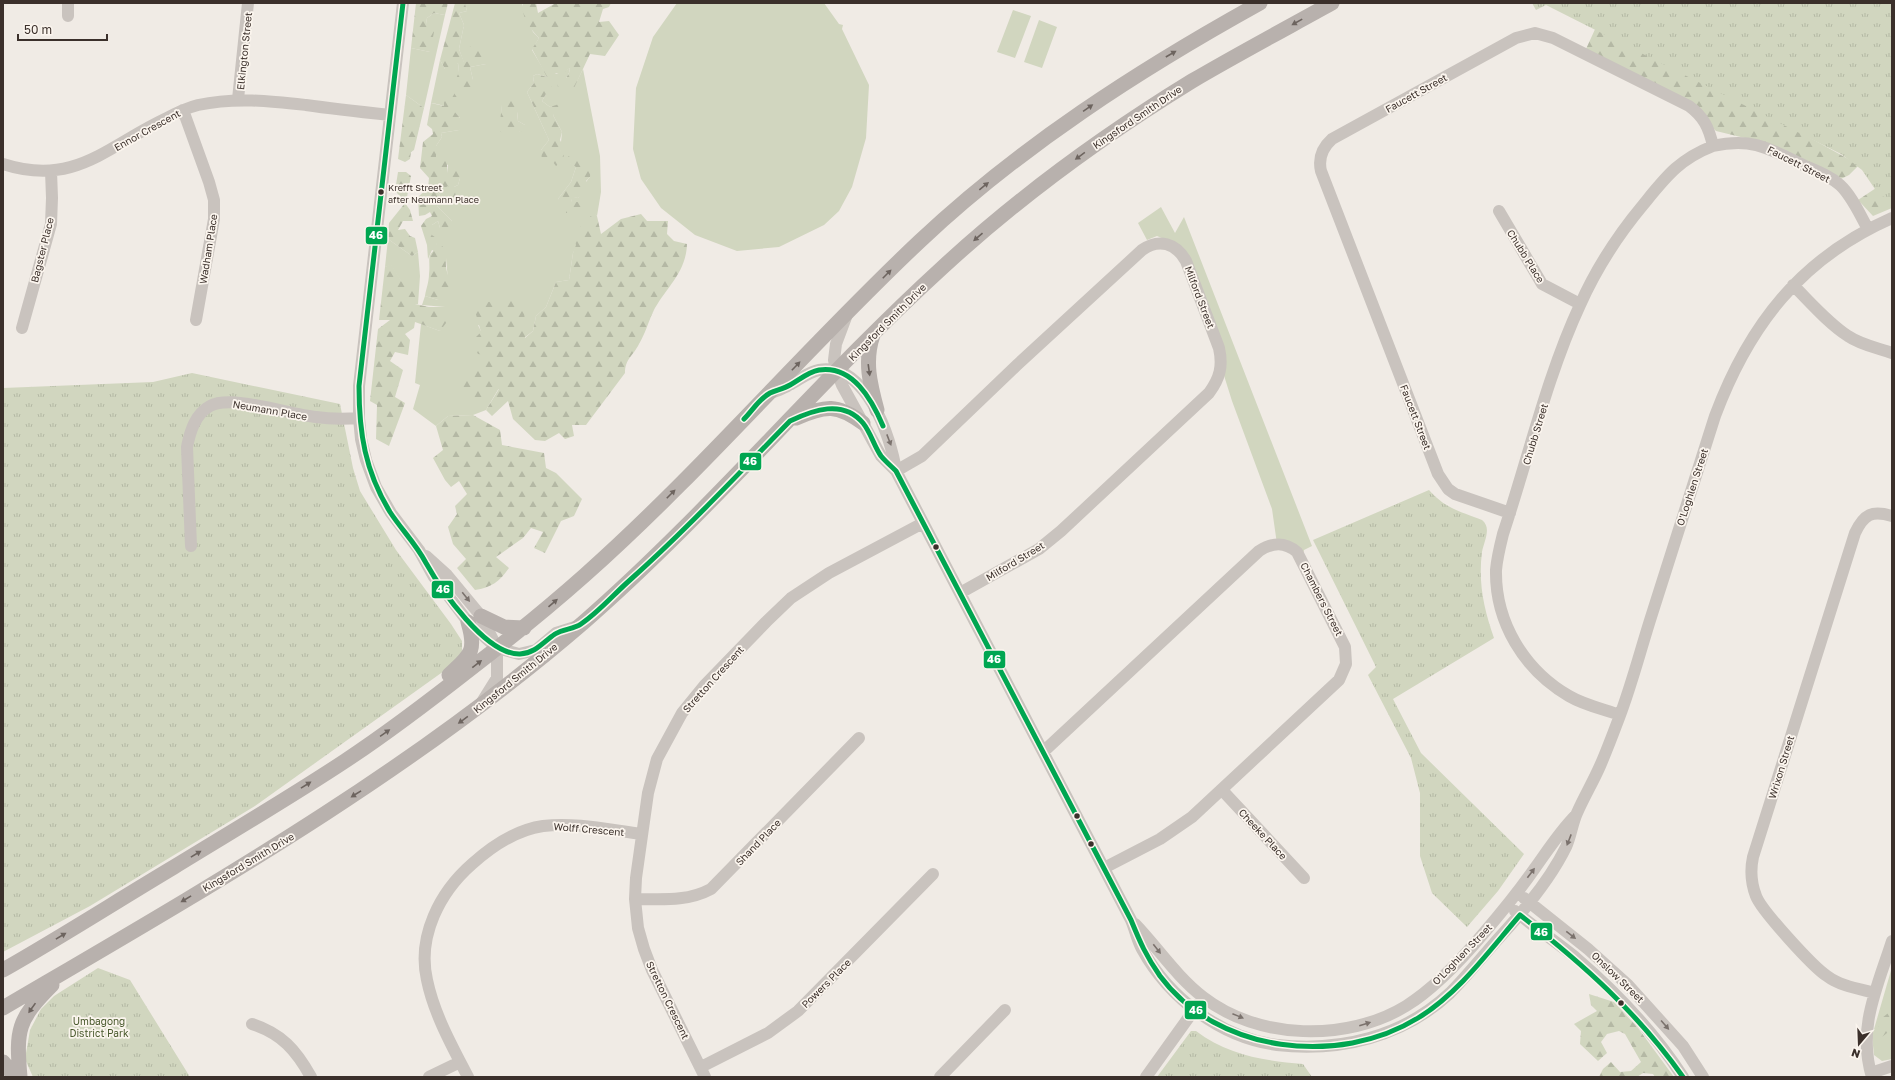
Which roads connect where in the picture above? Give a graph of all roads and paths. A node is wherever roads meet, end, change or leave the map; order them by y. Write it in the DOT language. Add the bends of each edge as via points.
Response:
graph roads {
  1 [pos="68,3"];
  2 [pos="248,3"];
  3 [pos="403,3"];
  4 [pos="1260,3"];
  5 [pos="1332,3"];
  6 [pos="68,16"];
  7 [pos="238,99"];
  8 [pos="183,110"];
  9 [pos="390,115"];
  10 [pos="1713,146"];
  11 [pos="3,164"];
  12 [pos="51,171"];
  13 [pos="1499,211"];
  14 [pos="1892,218"];
  15 [pos="1868,229"];
  16 [pos="1793,285"];
  17 [pos="1580,304"];
  18 [pos="848,312"];
  19 [pos="196,320"];
  20 [pos="22,328"];
  21 [pos="874,332"];
  22 [pos="1892,353"];
  23 [pos="837,372"];
  24 [pos="769,394"];
  25 [pos="877,410"];
  26 [pos="359,418"];
  27 [pos="790,421"];
  28 [pos="864,423"];
  29 [pos="896,472"];
  30 [pos="1510,513"];
  31 [pos="1892,516"];
  32 [pos="923,523"];
  33 [pos="191,546"];
  34 [pos="960,593"];
  35 [pos="475,619"];
  36 [pos="580,625"];
  37 [pos="524,628"];
  38 [pos="497,648"];
  39 [pos="477,709"];
  40 [pos="413,714"];
  41 [pos="1620,715"];
  42 [pos="859,738"];
  43 [pos="1043,752"];
  44 [pos="1222,790"];
  45 [pos="1576,815"];
  46 [pos="642,834"];
  47 [pos="1104,868"];
  48 [pos="933,874"];
  49 [pos="1304,878"];
  50 [pos="1517,892"];
  51 [pos="635,900"];
  52 [pos="1529,903"];
  53 [pos="1508,905"];
  54 [pos="1520,915"];
  55 [pos="1132,920"];
  56 [pos="1892,941"];
  57 [pos="36,951"];
  58 [pos="3,961"];
  59 [pos="69,969"];
  60 [pos="3,970"];
  61 [pos="1876,993"];
  62 [pos="1203,998"];
  63 [pos="3,1008"];
  64 [pos="1194,1009"];
  65 [pos="1005,1010"];
  66 [pos="252,1024"];
  67 [pos="1683,1046"];
  68 [pos="1670,1056"];
  69 [pos="3,1062"];
  70 [pos="460,1062"];
  71 [pos="1892,1066"];
  72 [pos="703,1072"];
  73 [pos="1872,1075"];
  74 [pos="15,1077"];
  75 [pos="20,1077"];
  76 [pos="311,1077"];
  77 [pos="429,1077"];
  78 [pos="468,1077"];
  79 [pos="940,1077"];
  80 [pos="1146,1077"];
  81 [pos="1683,1077"];
  82 [pos="1703,1077"];
  1 -- 6 [label="street"];
  2 -- 7 [label="street, Elkington Street"];
  3 -- 9 [label="street"];
  18 -- 4 [label="main road, one-way" via="921,241 980,189 1042,141 1138,74"];
  5 -- 21 [label="main road, Kingsford Smith Drive, one-way" via="1157,103 1062,169 944,266"];
  7 -- 8 [label="street, Ennor Crescent" via="197,105"];
  7 -- 9 [label="street, Ennor Crescent"];
  8 -- 12 [label="street, Ennor Crescent" via="94,159 73,167"];
  8 -- 19 [label="street, Wadham Place" via="214,200 214,219"];
  9 -- 26 [label="street" via="359,386"];
  10 -- 15 [label="street, Faucett Street" via="1740,142 1767,147 1827,177 1840,185"];
  10 -- 17 [label="street, Chubb Street" via="1685,159 1656,188 1608,253"];
  10 -- 30 [label="street, Faucett Street" via="1705,121 1689,106 1553,38 1535,33 1516,38 1339,135 1326,144 1322,151 1321,171 1438,474 1448,489 1455,494"];
  11 -- 12 [label="street, Ennor Crescent" via="24,170"];
  12 -- 20 [label="street, Bagster Place" via="51,224"];
  13 -- 17 [label="street, Chubb Place" via="1542,284"];
  14 -- 15 [label="street, O'Loghlen Street"];
  15 -- 16 [label="street, O'Loghlen Street" via="1828,255"];
  16 -- 22 [label="street" via="1849,337"];
  16 -- 41 [label="street, O'Loghlen Street" via="1754,333 1726,386"];
  17 -- 30 [label="street, Chubb Street" via="1556,366"];
  18 -- 23 [label="street, O'Loghlen Street" via="836,344 834,360"];
  24 -- 18 [label="main road, one-way"];
  21 -- 23 [label="main road, Kingsford Smith Drive"];
  21 -- 25 [label="main road, one-way" via="869,348 868,365"];
  23 -- 24 [label="street, O'Loghlen Street" via="820,370"];
  23 -- 25 [label="street, O'Loghlen Street" via="864,390"];
  23 -- 27 [label="main road, Kingsford Smith Drive"];
  23 -- 28 [label="street, O'Loghlen Street"];
  37 -- 24 [label="main road, one-way" via="644,521"];
  25 -- 29 [label="street, O'Loghlen Street, one-way" via="894,453"];
  26 -- 33 [label="street, Neumann Place" via="315,417 241,403 210,405 196,420 187,447"];
  26 -- 35 [label="street" via="366,460 376,487 391,513 419,550 434,577"];
  27 -- 28 [label="main road" via="812,411 830,408 848,412"];
  27 -- 36 [label="main road, Kingsford Smith Drive" via="669,545"];
  28 -- 29 [label="street, O'Loghlen Street" via="881,456"];
  29 -- 32 [label="street, O'Loghlen Street"];
  29 -- 34 [label="street, Milford Street" via="922,456 1142,250 1149,246 1166,244 1181,252 1219,348 1222,360 1217,382 1209,393 1061,531 1039,549"];
  30 -- 41 [label="street, Chubb Street" via="1496,570 1504,622 1515,644 1528,663 1555,687 1570,697"];
  31 -- 61 [label="street, Wrixon Street" via="1868,514 1855,532 1750,870 1756,898 1764,910 1819,970 1836,982"];
  32 -- 34 [label="street, O'Loghlen Street"];
  32 -- 46 [label="street, Stretton Crescent" via="829,573 791,598 704,686 682,713 657,759 648,792"];
  34 -- 43 [label="street, O'Loghlen Street"];
  35 -- 37 [label="main road" via="504,627"];
  35 -- 38 [label="street"];
  35 -- 40 [label="main road" via="469,655"];
  36 -- 38 [label="street" via="556,633 536,650 519,654"];
  36 -- 39 [label="main road, Kingsford Smith Drive"];
  37 -- 38 [label="main road"];
  38 -- 39 [label="street" via="497,678"];
  40 -- 38 [label="main road, one-way"];
  39 -- 59 [label="main road, Kingsford Smith Drive, one-way" via="360,792"];
  57 -- 40 [label="main road, one-way" via="312,782"];
  41 -- 45 [label="street, O'Loghlen Street" via="1600,766"];
  42 -- 51 [label="street, Shand Place" via="710,889 681,899"];
  43 -- 44 [label="street, Chambers Street" via="1259,551 1267,546 1284,544 1298,552 1342,638 1346,664 1339,680"];
  43 -- 47 [label="street, O'Loghlen Street"];
  44 -- 47 [label="street, Chambers Street" via="1176,829"];
  44 -- 49 [label="street, Cheeke Place"];
  50 -- 45 [label="street, O'Loghlen Street, one-way" via="1564,827"];
  45 -- 52 [label="street, O'Loghlen Street, one-way" via="1566,848"];
  46 -- 51 [label="street, Stretton Crescent"];
  46 -- 70 [label="street, Wolff Crescent" via="564,825 542,826 503,840 458,876 445,893 433,917 428,932 425,962 431,997"];
  47 -- 55 [label="street, O'Loghlen Street"];
  48 -- 72 [label="street, Powers Place" via="798,1011 768,1033"];
  50 -- 52 [label="street, Onslow Street"];
  50 -- 53 [label="street, O'Loghlen Street"];
  51 -- 72 [label="street, Stretton Crescent" via="638,928 644,949"];
  52 -- 54 [label="street, O'Loghlen Street"];
  52 -- 67 [label="street, Onslow Street, one-way" via="1588,949 1628,985"];
  53 -- 54 [label="street, Onslow Street"];
  62 -- 53 [label="street, O'Loghlen Street, one-way" via="1230,1013 1274,1028 1325,1031 1358,1026 1405,1006 1423,993 1482,936"];
  54 -- 64 [label="street, O'Loghlen Street" via="1450,993 1420,1017 1401,1028 1358,1042 1301,1048 1270,1044 1240,1035"];
  54 -- 68 [label="street, Onslow Street" via="1575,958 1615,994"];
  55 -- 62 [label="street, O'Loghlen Street, one-way" via="1174,970"];
  55 -- 64 [label="street, O'Loghlen Street" via="1141,948 1165,982"];
  56 -- 61 [label="street"];
  57 -- 58 [label="main road"];
  57 -- 60 [label="main road"];
  59 -- 63 [label="main road, Kingsford Smith Drive"];
  59 -- 75 [label="main road, one-way" via="34,1004 22,1022 18,1037"];
  61 -- 73 [label="street" via="1866,1034 1866,1051"];
  62 -- 64 [label="street"];
  64 -- 80 [label="street"];
  65 -- 79 [label="street"];
  66 -- 76 [label="street" via="267,1029 281,1038 294,1050"];
  67 -- 68 [label="street"];
  67 -- 82 [label="street, Onslow Street"];
  68 -- 81 [label="street, Onslow Street"];
  69 -- 74 [label="main road"];
  70 -- 77 [label="street"];
  70 -- 78 [label="street, Wolff Crescent"];
  71 -- 73 [label="street"];
}
